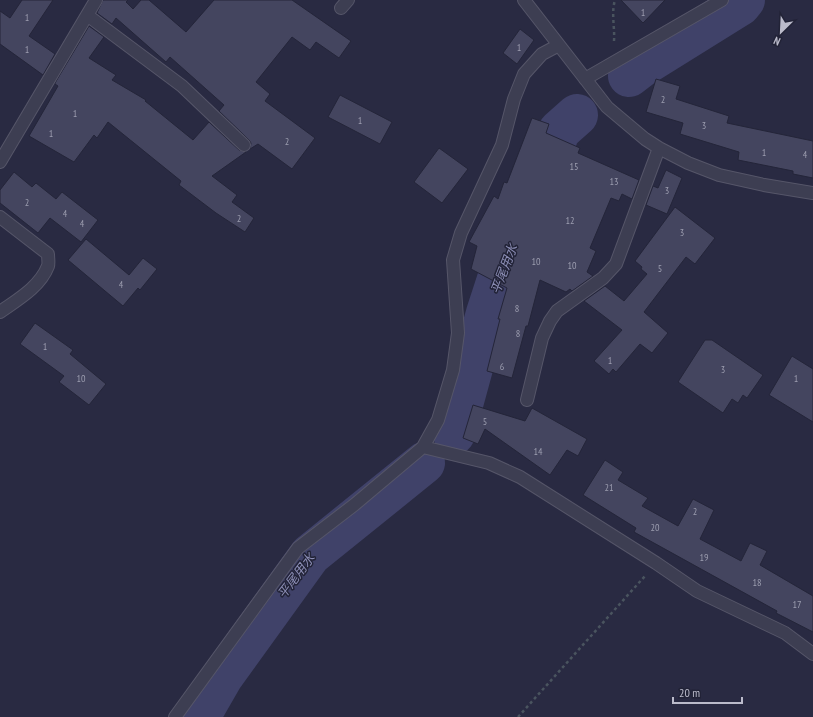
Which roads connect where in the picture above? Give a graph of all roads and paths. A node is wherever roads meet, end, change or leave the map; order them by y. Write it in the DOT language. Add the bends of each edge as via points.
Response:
graph roads {
  1 [pos="96,0"];
  2 [pos="524,0"];
  3 [pos="615,0"];
  4 [pos="722,0"];
  5 [pos="87,15"];
  6 [pos="559,45"];
  7 [pos="613,63"];
  8 [pos="585,79"];
  9 [pos="244,145"];
  10 [pos="659,148"];
  11 [pos="0,162"];
  12 [pos="813,193"];
  13 [pos="0,217"];
  14 [pos="0,312"];
  15 [pos="527,400"];
  16 [pos="423,447"];
  17 [pos="656,563"];
  18 [pos="813,654"];
  19 [pos="175,717"];
  20 [pos="518,717"];
  1 -- 5 [label="street"];
  2 -- 6 [label="street"];
  3 -- 7 [label="path"];
  4 -- 7 [label="street"];
  5 -- 9 [label="street" via="182,86"];
  5 -- 11 [label="street"];
  6 -- 8 [label="street"];
  6 -- 16 [label="street" via="542,54 524,74 514,99 502,145 461,233 453,260 458,332 452,370 438,420"];
  7 -- 8 [label="street"];
  8 -- 10 [label="street" via="607,107"];
  10 -- 12 [label="street" via="719,175"];
  10 -- 15 [label="street" via="616,264 603,278 557,311 550,321 542,338"];
  13 -- 14 [label="street" via="48,254 48,265 40,280 27,293"];
  16 -- 17 [label="street" via="489,463 520,477"];
  16 -- 19 [label="street" via="298,548"];
  17 -- 18 [label="street" via="697,591 785,633"];
  17 -- 20 [label="path"];
}
